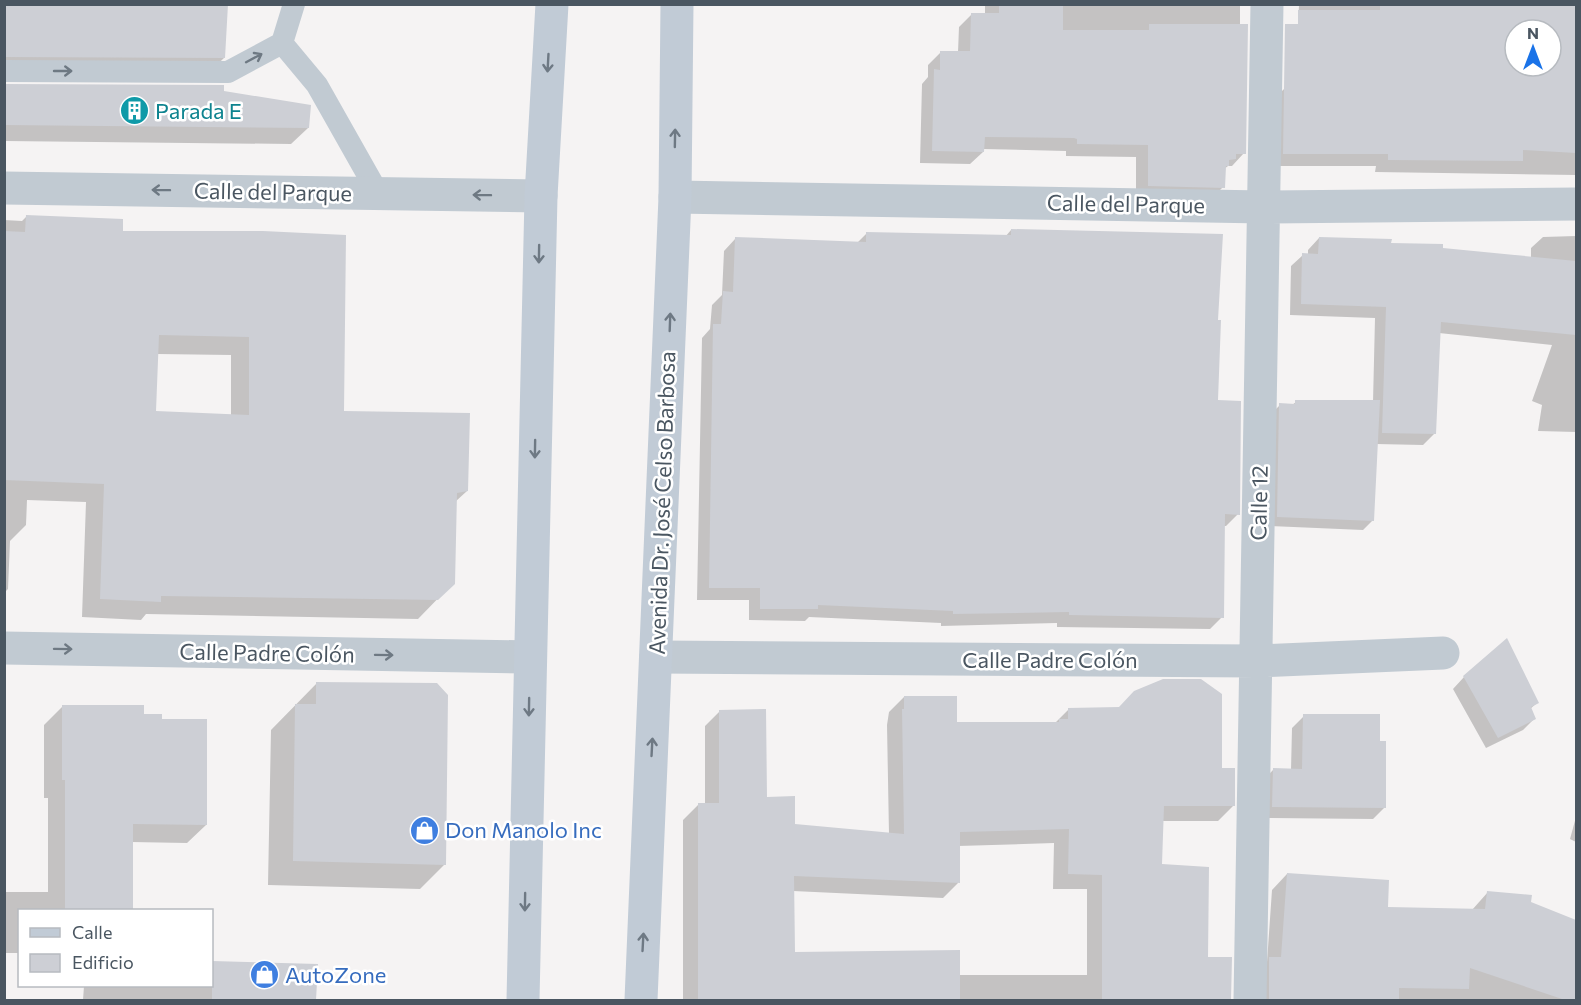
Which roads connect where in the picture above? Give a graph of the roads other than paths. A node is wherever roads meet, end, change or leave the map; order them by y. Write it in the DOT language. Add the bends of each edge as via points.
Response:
graph roads {
  1 [pos="294,4"];
  2 [pos="552,4"];
  3 [pos="677,4"];
  4 [pos="1267,4"];
  5 [pos="282,43"];
  6 [pos="4,71"];
  7 [pos="4,188"];
  8 [pos="378,193"];
  9 [pos="541,196"];
  10 [pos="675,197"];
  11 [pos="1576,204"];
  12 [pos="1264,207"];
  13 [pos="4,648"];
  14 [pos="1443,653"];
  15 [pos="530,657"];
  16 [pos="656,657"];
  17 [pos="1257,661"];
  18 [pos="522,1000"];
  19 [pos="641,1000"];
  20 [pos="1250,1000"];
  1 -- 5 [label="lane"];
  2 -- 9 [label="main road, one-way"];
  10 -- 3 [label="main road, Avenida Dr. José Celso Barbosa, one-way"];
  4 -- 12 [label="street, Calle 12"];
  6 -- 5 [label="lane, one-way" via="228,72"];
  5 -- 8 [label="lane" via="317,85"];
  8 -- 7 [label="street, Calle del Parque, one-way"];
  9 -- 8 [label="street, Calle del Parque, one-way"];
  9 -- 15 [label="main road, one-way"];
  10 -- 12 [label="street, Calle del Parque"];
  16 -- 10 [label="main road, Avenida Dr. José Celso Barbosa, one-way"];
  11 -- 12 [label="street, Calle del Parque"];
  12 -- 17 [label="street, Calle 12"];
  13 -- 15 [label="street, Calle Padre Colón, one-way"];
  14 -- 17 [label="street, Calle Padre Colón"];
  15 -- 18 [label="main road, one-way"];
  16 -- 17 [label="street, Calle Padre Colón"];
  19 -- 16 [label="main road, Avenida Dr. José Celso Barbosa, one-way"];
  17 -- 20 [label="street, Calle 12"];
}
